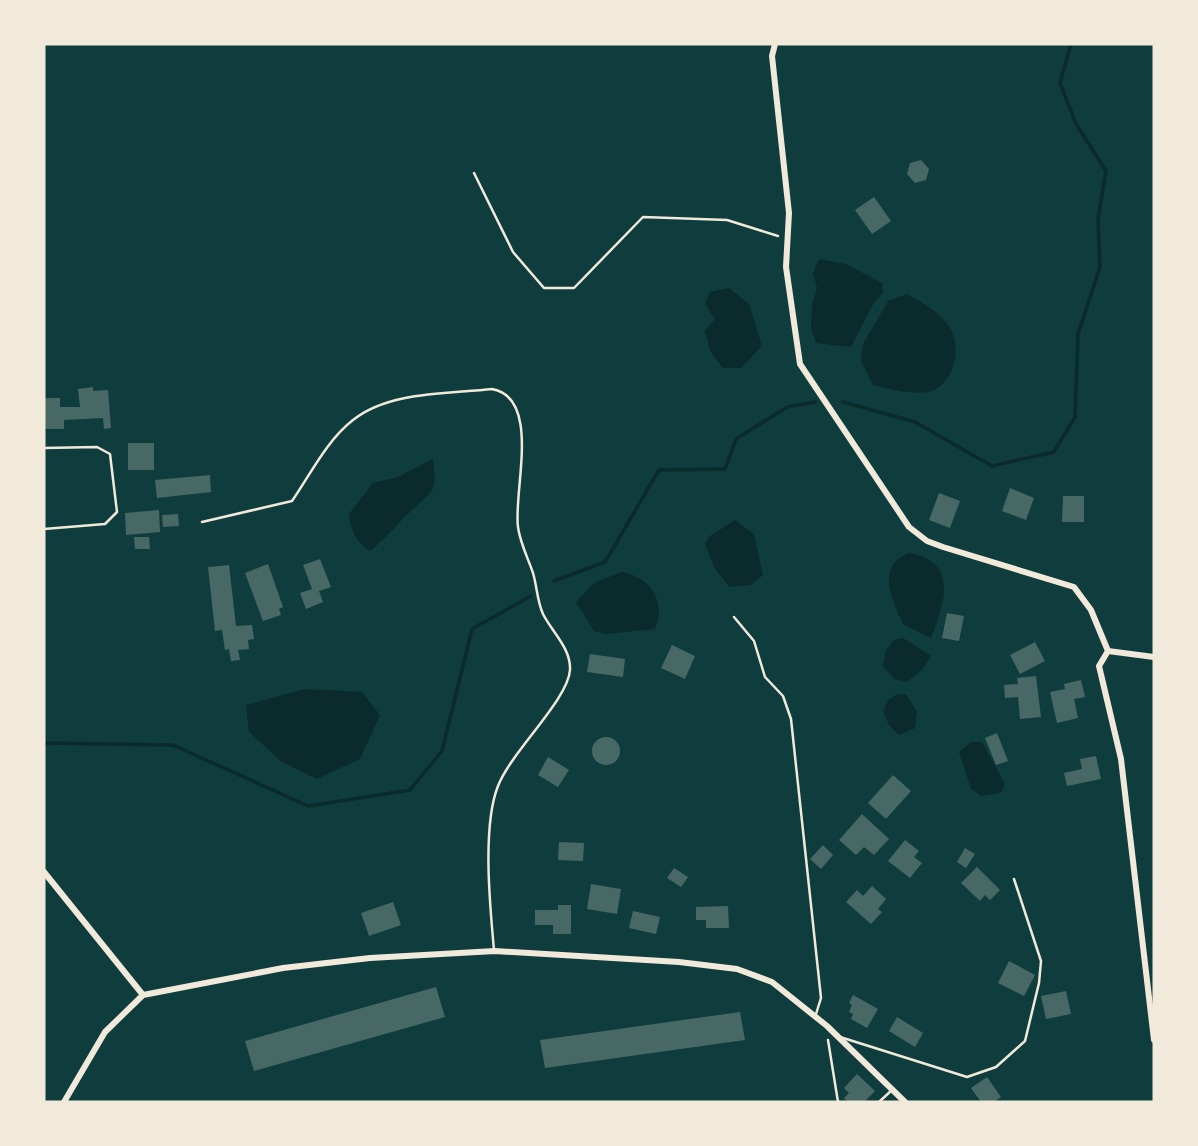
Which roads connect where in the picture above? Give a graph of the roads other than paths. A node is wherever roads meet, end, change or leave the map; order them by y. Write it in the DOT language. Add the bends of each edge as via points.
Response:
graph roads {
  1 [pos="775,44"];
  2 [pos="44,449"];
  3 [pos="202,522"];
  4 [pos="44,529"];
  5 [pos="734,617"];
  6 [pos="1108,651"];
  7 [pos="1154,657"];
  8 [pos="44,872"];
  9 [pos="1014,879"];
  10 [pos="495,951"];
  11 [pos="143,995"];
  12 [pos="816,1017"];
  13 [pos="837,1036"];
  14 [pos="1154,1040"];
  15 [pos="892,1090"];
  16 [pos="64,1102"];
  17 [pos="879,1102"];
  18 [pos="905,1102"];
  1 -- 6 [label="street" via="772,57 789,213 786,267 800,364 909,527 926,541 1074,587 1091,610"];
  2 -- 4 [label="lane" via="105,449 110,454 117,512 106,524"];
  3 -- 10 [label="lane" via="292,501 352,419 379,404 492,389 509,394 517,407 523,444 516,489 518,527 542,612 565,649 570,667 556,700 514,755 497,788 489,841"];
  5 -- 12 [label="lane" via="754,641 765,677 783,696 791,719 821,998"];
  6 -- 7 [label="street"];
  6 -- 14 [label="street" via="1099,666 1121,759"];
  8 -- 11 [label="street"];
  9 -- 13 [label="lane" via="1041,961 1039,983 1025,1041 996,1068 967,1077"];
  10 -- 11 [label="street" via="295,967"];
  10 -- 12 [label="street" via="737,969 772,982"];
  11 -- 16 [label="street" via="105,1032"];
  12 -- 13 [label="street"];
  13 -- 15 [label="street"];
  15 -- 17 [label="lane"];
  15 -- 18 [label="street"];
}
